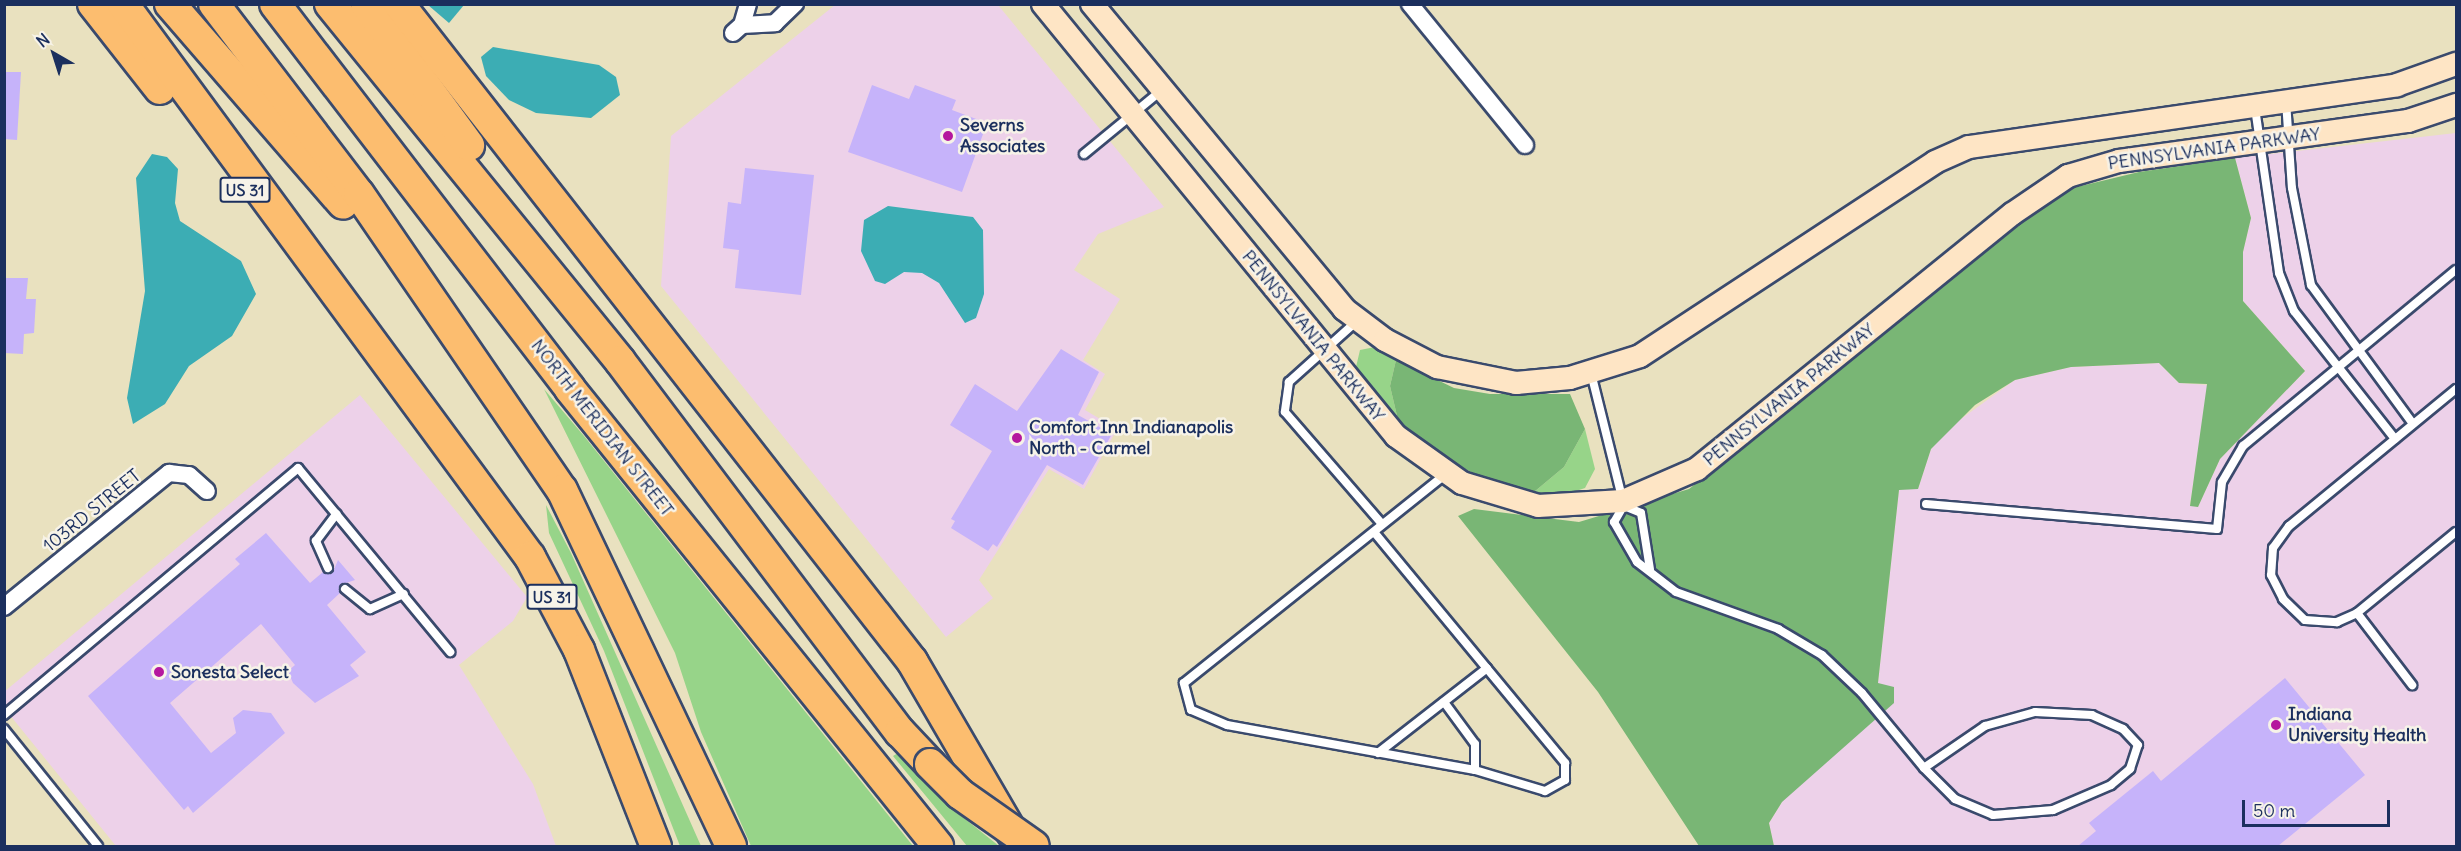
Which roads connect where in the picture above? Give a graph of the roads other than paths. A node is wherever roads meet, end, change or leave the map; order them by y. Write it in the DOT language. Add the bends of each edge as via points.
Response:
graph roads {
  1 [pos="93,4"];
  2 [pos="123,4"];
  3 [pos="170,4"];
  4 [pos="214,4"];
  5 [pos="274,4"];
  6 [pos="330,4"];
  7 [pos="366,4"];
  8 [pos="399,4"];
  9 [pos="748,4"];
  10 [pos="795,4"];
  11 [pos="1043,4"];
  12 [pos="1092,4"];
  13 [pos="1410,4"];
  14 [pos="2457,64"];
  15 [pos="1162,90"];
  16 [pos="2286,100"];
  17 [pos="2254,104"];
  18 [pos="2457,105"];
  19 [pos="1132,115"];
  20 [pos="2287,137"];
  21 [pos="2259,141"];
  22 [pos="1525,145"];
  23 [pos="1084,154"];
  24 [pos="2457,270"];
  25 [pos="1358,320"];
  26 [pos="459,338"];
  27 [pos="1324,350"];
  28 [pos="2356,351"];
  29 [pos="620,361"];
  30 [pos="2337,367"];
  31 [pos="1591,373"];
  32 [pos="398,375"];
  33 [pos="2457,389"];
  34 [pos="2413,424"];
  35 [pos="2395,439"];
  36 [pos="1446,474"];
  37 [pos="207,491"];
  38 [pos="1623,503"];
  39 [pos="1926,504"];
  40 [pos="336,514"];
  41 [pos="1382,524"];
  42 [pos="1374,531"];
  43 [pos="2457,532"];
  44 [pos="328,568"];
  45 [pos="1650,569"];
  46 [pos="345,589"];
  47 [pos="404,594"];
  48 [pos="4,607"];
  49 [pos="2357,613"];
  50 [pos="450,652"];
  51 [pos="1487,668"];
  52 [pos="2412,685"];
  53 [pos="1444,702"];
  54 [pos="4,715"];
  55 [pos="4,729"];
  56 [pos="1378,753"];
  57 [pos="1924,768"];
  58 [pos="1475,770"];
  59 [pos="98,846"];
  60 [pos="656,846"];
  61 [pos="731,846"];
  62 [pos="938,846"];
  63 [pos="1019,846"];
  64 [pos="1034,846"];
  1 -- 32 [label="highway, US 31"];
  2 -- 32 [label="highway"];
  3 -- 26 [label="highway"];
  4 -- 26 [label="highway" via="358,194"];
  5 -- 62 [label="highway, NORTH MERIDIAN STREET" via="570,389"];
  6 -- 29 [label="highway"];
  7 -- 29 [label="highway" via="538,238"];
  8 -- 63 [label="highway" via="912,661"];
  9 -- 10 [label="street" via="738,29 775,23"];
  11 -- 19 [label="main road, PENNSYLVANIA PARKWAY"];
  12 -- 15 [label="main road"];
  13 -- 22 [label="street"];
  14 -- 16 [label="main road" via="2397,85"];
  15 -- 19 [label="lane"];
  15 -- 25 [label="main road" via="1328,292"];
  16 -- 17 [label="main road"];
  16 -- 20 [label="lane"];
  17 -- 21 [label="lane"];
  17 -- 31 [label="main road" via="2001,139 1951,154 1675,337"];
  18 -- 20 [label="main road, PENNSYLVANIA PARKWAY" via="2408,121"];
  19 -- 23 [label="lane"];
  19 -- 27 [label="main road, PENNSYLVANIA PARKWAY"];
  20 -- 21 [label="main road, PENNSYLVANIA PARKWAY"];
  20 -- 28 [label="lane" via="2306,273"];
  21 -- 30 [label="lane" via="2279,273 2294,311"];
  21 -- 38 [label="main road, PENNSYLVANIA PARKWAY" via="2119,161 2052,185 1715,458 1665,487"];
  24 -- 28 [label="lane"];
  25 -- 27 [label="lane"];
  25 -- 31 [label="main road" via="1410,354 1467,376 1516,382"];
  26 -- 61 [label="highway" via="567,500"];
  27 -- 36 [label="main road, PENNSYLVANIA PARKWAY" via="1396,436"];
  27 -- 41 [label="lane" via="1289,382 1285,412"];
  28 -- 30 [label="lane"];
  28 -- 34 [label="lane"];
  29 -- 64 [label="highway, bridge" via="900,732 960,794"];
  30 -- 35 [label="lane"];
  30 -- 39 [label="lane" via="2234,457 2222,482 2217,529"];
  31 -- 38 [label="lane"];
  32 -- 60 [label="highway, US 31" via="530,557 579,650"];
  33 -- 34 [label="lane"];
  34 -- 35 [label="lane"];
  35 -- 49 [label="lane" via="2289,526 2273,548 2271,575 2297,614 2326,623"];
  36 -- 38 [label="main road, PENNSYLVANIA PARKWAY" via="1519,503 1565,507"];
  36 -- 41 [label="lane"];
  37 -- 48 [label="street, 103RD STREET" via="189,475 170,473"];
  38 -- 45 [label="lane" via="1641,513"];
  38 -- 45 [label="lane" via="1614,522 1618,533 1637,562"];
  40 -- 44 [label="lane" via="316,541"];
  40 -- 47 [label="lane"];
  40 -- 54 [label="lane" via="298,468"];
  41 -- 42 [label="lane"];
  42 -- 51 [label="lane"];
  42 -- 56 [label="lane" via="1184,683 1191,710 1227,725"];
  43 -- 49 [label="lane"];
  45 -- 57 [label="lane" via="1677,592 1809,646 1848,678"];
  46 -- 47 [label="lane" via="370,609"];
  47 -- 50 [label="lane"];
  49 -- 52 [label="lane"];
  51 -- 53 [label="lane"];
  51 -- 58 [label="lane" via="1565,763 1565,780 1545,791"];
  53 -- 56 [label="lane"];
  53 -- 58 [label="lane" via="1475,744"];
  55 -- 59 [label="lane"];
  56 -- 58 [label="lane"];
  57 -- 57 [label="lane" via="1985,726 2035,712 2092,715 2122,729 2138,745 2130,769 2111,785 2072,804 2033,814 1978,811 1945,792"];
}
